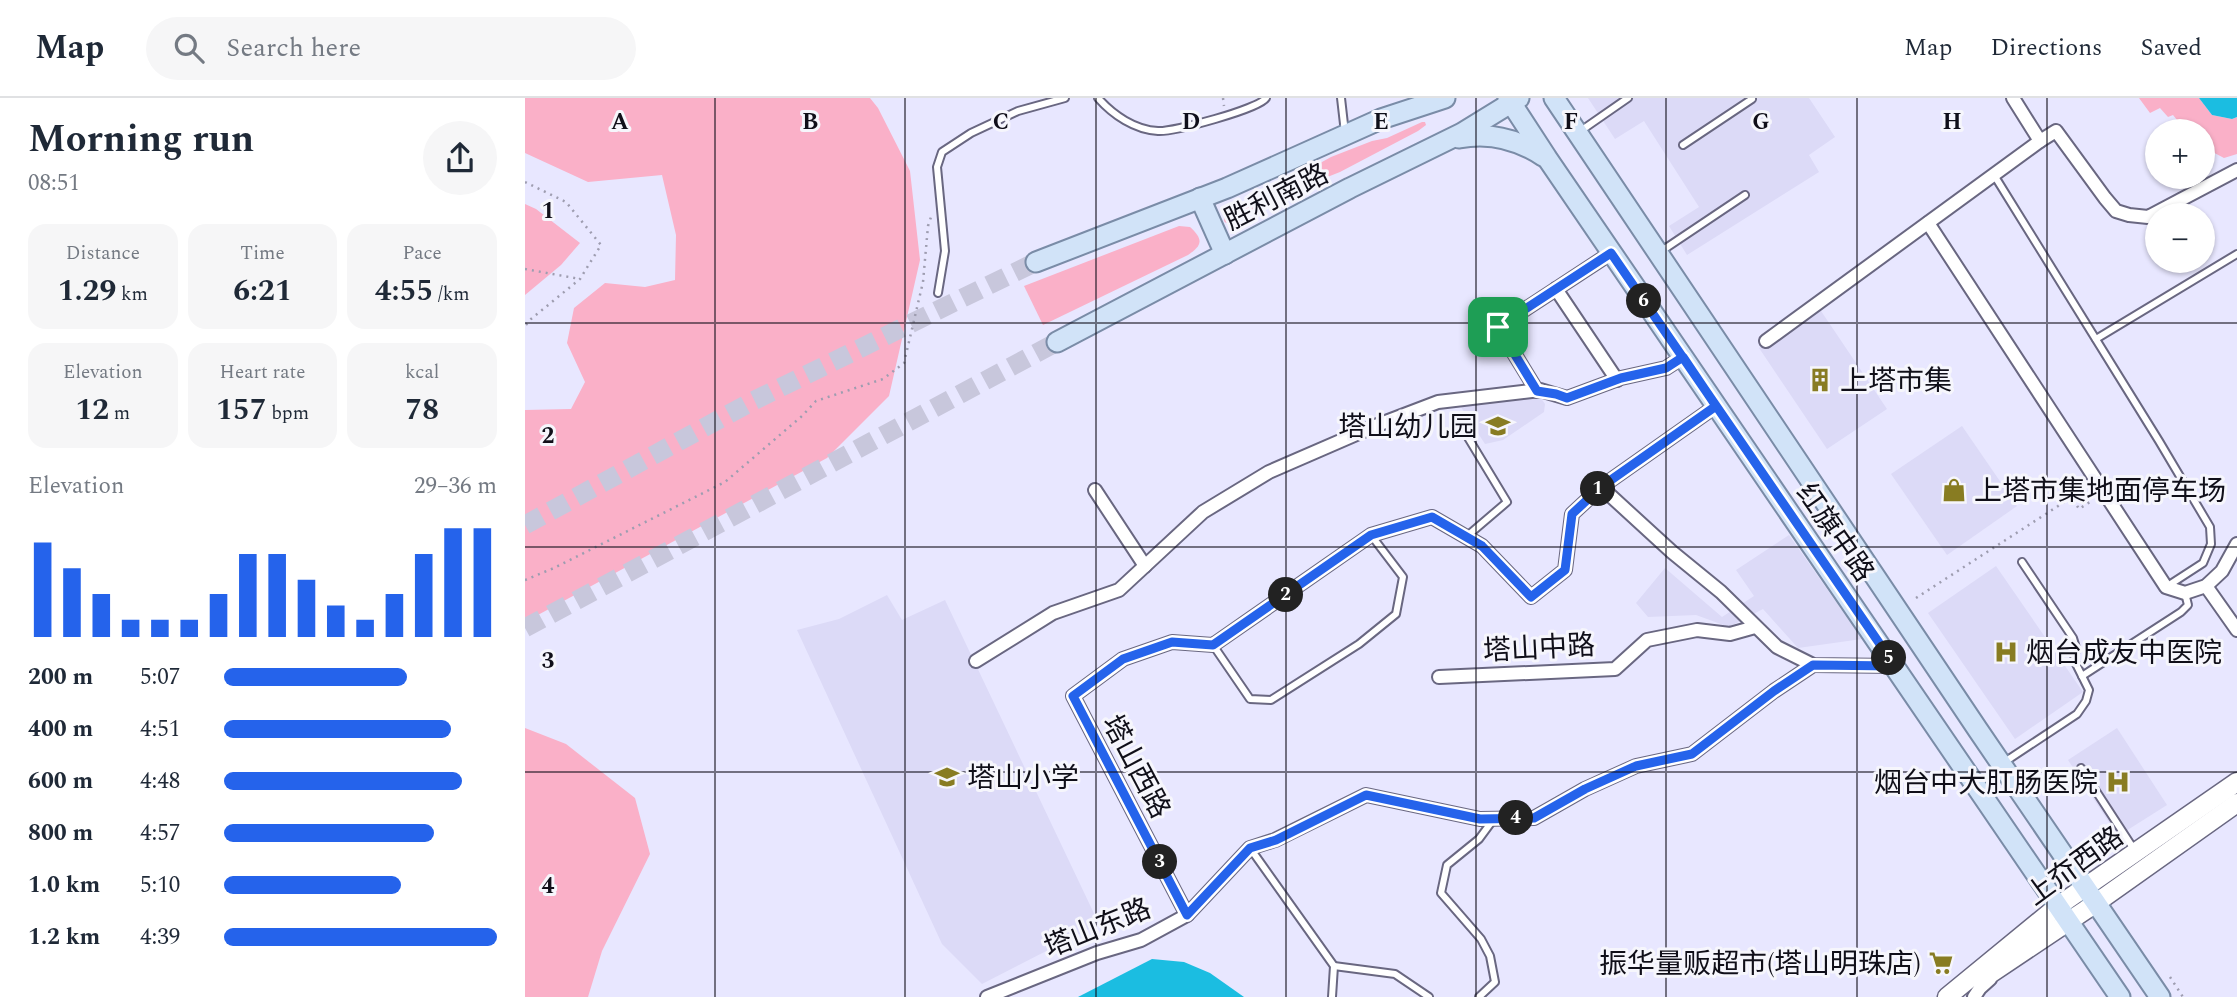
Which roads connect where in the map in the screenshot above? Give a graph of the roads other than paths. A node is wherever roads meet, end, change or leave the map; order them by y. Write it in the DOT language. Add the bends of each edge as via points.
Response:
graph roads {
  1 [pos="1065,98"];
  2 [pos="1098,98"];
  3 [pos="1266,98"];
  4 [pos="1341,98"];
  5 [pos="1420,98"];
  6 [pos="1445,98"];
  7 [pos="1554,98"];
  8 [pos="1628,98"];
  9 [pos="1751,98"];
  10 [pos="2013,98"];
  11 [pos="1513,100"];
  12 [pos="1403,111"];
  13 [pos="1577,133"];
  14 [pos="1345,135"];
  15 [pos="2040,142"];
  16 [pos="1441,144"];
  17 [pos="1683,145"];
  18 [pos="1546,158"];
  19 [pos="2237,170"];
  20 [pos="1994,175"];
  21 [pos="1745,195"];
  22 [pos="1200,198"];
  23 [pos="1928,223"];
  24 [pos="1611,253"];
  25 [pos="1658,253"];
  26 [pos="1225,254"];
  27 [pos="2237,254"];
  28 [pos="1036,262"];
  29 [pos="1556,289"];
  30 [pos="938,293"];
  31 [pos="2096,339"];
  32 [pos="1766,341"];
  33 [pos="1057,342"];
  34 [pos="1683,357"];
  35 [pos="1617,380"];
  36 [pos="1537,391"];
  37 [pos="1716,406"];
  38 [pos="1458,421"];
  39 [pos="1601,487"];
  40 [pos="1095,490"];
  41 [pos="1371,535"];
  42 [pos="1466,537"];
  43 [pos="2237,544"];
  44 [pos="2022,562"];
  45 [pos="1145,566"];
  46 [pos="2206,586"];
  47 [pos="2166,587"];
  48 [pos="2185,593"];
  49 [pos="1755,626"];
  50 [pos="2237,630"];
  51 [pos="1213,645"];
  52 [pos="977,661"];
  53 [pos="1813,665"];
  54 [pos="1895,666"];
  55 [pos="2082,676"];
  56 [pos="1439,677"];
  57 [pos="2002,764"];
  58 [pos="2081,768"];
  59 [pos="2237,782"];
  60 [pos="2237,803"];
  61 [pos="1494,819"];
  62 [pos="1250,848"];
  63 [pos="2136,852"];
  64 [pos="2090,895"];
  65 [pos="2063,914"];
  66 [pos="1187,915"];
  67 [pos="1996,965"];
  68 [pos="1333,966"];
  69 [pos="2159,995"];
  70 [pos="987,997"];
  71 [pos="1332,997"];
  72 [pos="1429,997"];
  73 [pos="1479,997"];
  74 [pos="1947,997"];
  75 [pos="1954,997"];
  76 [pos="1975,997"];
  77 [pos="2120,997"];
  1 -- 30 [label="lane" via="1018,111 942,152 937,167 945,251"];
  2 -- 3 [label="lane" via="1131,124 1159,131 1238,113"];
  4 -- 14 [label="lane"];
  5 -- 12 [label="main road"];
  6 -- 12 [label="main road, 胜利南路"];
  7 -- 13 [label="main road, 红旗中路"];
  8 -- 13 [label="lane"];
  9 -- 17 [label="lane"];
  10 -- 15 [label="street"];
  11 -- 16 [label="main road, 胜利南路"];
  11 -- 18 [label="main road, 红旗中路"];
  12 -- 14 [label="main road, 胜利南路"];
  13 -- 25 [label="main road, 红旗中路"];
  14 -- 22 [label="main road, 胜利南路"];
  15 -- 19 [label="street" via="2056,131 2116,211 2129,215 2148,217"];
  15 -- 20 [label="street"];
  16 -- 18 [label="main road" via="1478,135 1495,137 1521,143"];
  16 -- 26 [label="main road, 胜利南路"];
  18 -- 24 [label="main road, 红旗中路"];
  20 -- 23 [label="street"];
  20 -- 31 [label="lane"];
  21 -- 25 [label="lane"];
  22 -- 26 [label="main road"];
  22 -- 28 [label="main road, 胜利南路"];
  23 -- 32 [label="street"];
  23 -- 47 [label="street"];
  24 -- 29 [label="street"];
  24 -- 34 [label="main road, 红旗中路"];
  25 -- 57 [label="main road, 红旗中路"];
  26 -- 33 [label="main road, 胜利南路"];
  27 -- 31 [label="lane"];
  29 -- 35 [label="street"];
  29 -- 36 [label="street" via="1498,327"];
  31 -- 47 [label="lane" via="2210,527 2211,544 2203,563"];
  34 -- 35 [label="street" via="1666,368"];
  34 -- 37 [label="main road, 红旗中路"];
  35 -- 36 [label="street" via="1567,398"];
  36 -- 45 [label="street" via="1438,402 1269,472 1203,512"];
  37 -- 39 [label="street"];
  37 -- 54 [label="main road, 红旗中路"];
  38 -- 42 [label="lane" via="1507,502"];
  39 -- 42 [label="street" via="1572,514 1565,570 1531,597 1482,546"];
  39 -- 49 [label="street"];
  40 -- 45 [label="street"];
  41 -- 42 [label="street" via="1432,517"];
  41 -- 51 [label="street"];
  41 -- 51 [label="lane" via="1403,577 1396,614 1359,645 1271,700 1250,699"];
  43 -- 46 [label="street" via="2222,571"];
  44 -- 55 [label="lane" via="2073,638 2074,660"];
  45 -- 52 [label="street" via="1119,590 1053,613"];
  46 -- 48 [label="street"];
  46 -- 50 [label="street"];
  47 -- 48 [label="street"];
  48 -- 55 [label="lane" via="2188,605 2181,612"];
  49 -- 53 [label="street" via="1777,647"];
  49 -- 56 [label="street, 塔山中路" via="1730,634 1697,630 1647,640 1615,668"];
  51 -- 66 [label="street, 塔山西路" via="1172,642 1123,659 1073,696"];
  53 -- 54 [label="street"];
  53 -- 61 [label="street, 塔山东路" via="1692,754 1636,766 1534,818"];
  54 -- 65 [label="main road, 红旗中路"];
  55 -- 57 [label="lane" via="2089,690 2077,714"];
  57 -- 64 [label="main road, 红旗中路"];
  58 -- 63 [label="lane"];
  59 -- 63 [label="street, 上夼西路"];
  60 -- 64 [label="street, 上夼西路"];
  61 -- 62 [label="street, 塔山东路" via="1366,795 1276,840"];
  61 -- 73 [label="lane" via="1479,839 1447,865 1441,893 1490,956 1495,982"];
  62 -- 66 [label="street, 塔山东路"];
  62 -- 68 [label="lane"];
  63 -- 64 [label="street, 上夼西路"];
  64 -- 65 [label="street, 上夼西路"];
  64 -- 69 [label="main road, 红旗中路"];
  65 -- 67 [label="street, 上夼西路"];
  65 -- 77 [label="main road, 红旗中路"];
  66 -- 70 [label="street, 塔山东路" via="1140,940"];
  67 -- 74 [label="street, 上夼西路"];
  67 -- 75 [label="street, 上夼西路"];
  67 -- 76 [label="street"];
  68 -- 71 [label="lane"];
  68 -- 72 [label="lane" via="1395,974"];
}
